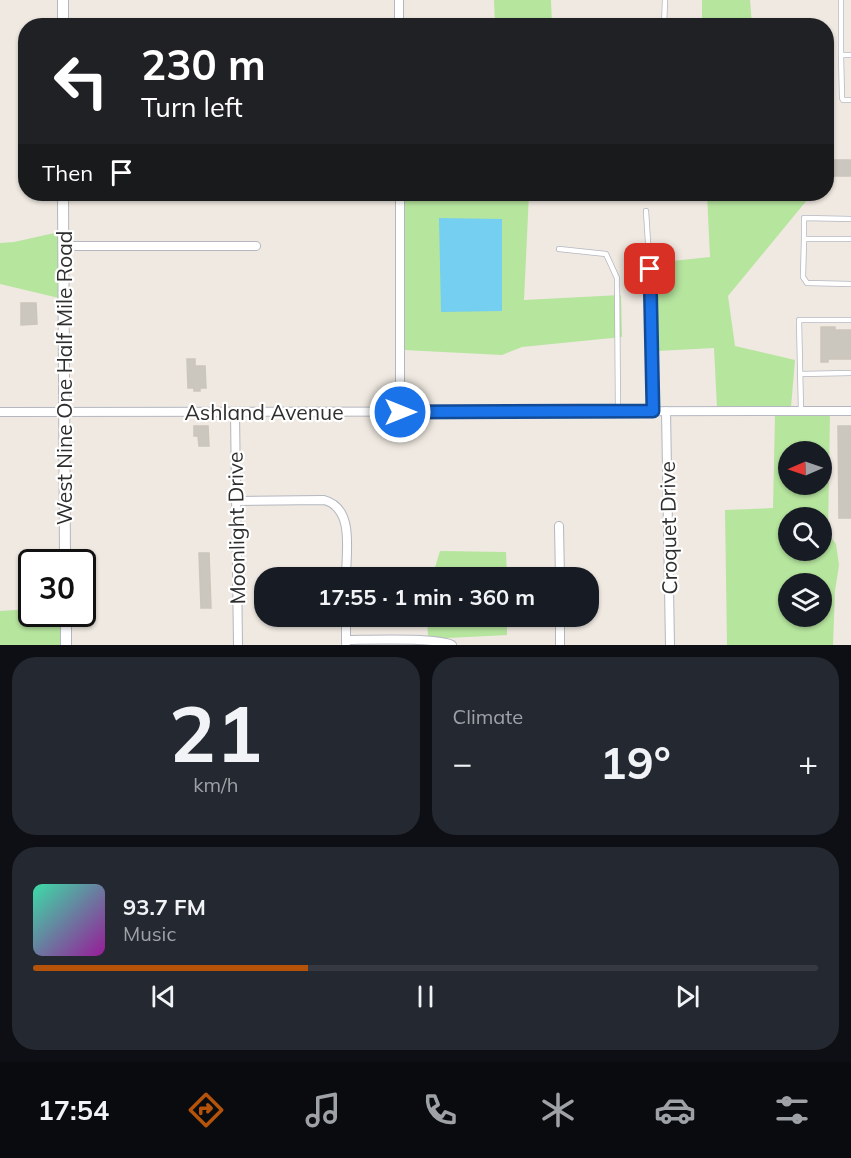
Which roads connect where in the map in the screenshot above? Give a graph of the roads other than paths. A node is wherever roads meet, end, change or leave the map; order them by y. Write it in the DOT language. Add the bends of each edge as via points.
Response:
graph roads {
  1 [pos="63,0"];
  2 [pos="399,0"];
  3 [pos="665,0"];
  4 [pos="840,0"];
  5 [pos="63,18"];
  6 [pos="399,18"];
  7 [pos="664,18"];
  8 [pos="841,55"];
  9 [pos="851,55"];
  10 [pos="851,100"];
  11 [pos="63,201"];
  12 [pos="400,201"];
  13 [pos="645,211"];
  14 [pos="851,219"];
  15 [pos="804,239"];
  16 [pos="851,239"];
  17 [pos="63,246"];
  18 [pos="256,246"];
  19 [pos="559,249"];
  20 [pos="851,284"];
  21 [pos="851,320"];
  22 [pos="851,373"];
  23 [pos="800,374"];
  24 [pos="618,411"];
  25 [pos="653,411"];
  26 [pos="666,411"];
  27 [pos="801,411"];
  28 [pos="851,411"];
  29 [pos="0,412"];
  30 [pos="63,412"];
  31 [pos="235,412"];
  32 [pos="400,412"];
  33 [pos="236,501"];
  34 [pos="559,526"];
  35 [pos="65,549"];
  36 [pos="346,567"];
  37 [pos="560,567"];
  38 [pos="66,627"];
  39 [pos="346,627"];
  40 [pos="560,627"];
  41 [pos="346,643"];
  42 [pos="66,645"];
  43 [pos="238,645"];
  44 [pos="452,645"];
  45 [pos="560,645"];
  46 [pos="670,645"];
  1 -- 5 [label="street"];
  2 -- 6 [label="street"];
  3 -- 7 [label="lane"];
  4 -- 8 [label="lane"];
  8 -- 9 [label="lane"];
  8 -- 10 [label="lane" via="842,98"];
  11 -- 17 [label="street, West Nine One Half Mile Road"];
  12 -- 32 [label="street"];
  13 -- 25 [label="lane"];
  14 -- 15 [label="lane" via="804,218"];
  15 -- 16 [label="lane"];
  15 -- 20 [label="lane" via="803,277 807,283"];
  17 -- 18 [label="street"];
  17 -- 30 [label="street, West Nine One Half Mile Road"];
  19 -- 24 [label="lane" via="606,254 617,278"];
  21 -- 23 [label="lane" via="799,320"];
  22 -- 23 [label="lane"];
  23 -- 27 [label="lane"];
  24 -- 25 [label="street, Ashland Avenue"];
  24 -- 32 [label="street, Ashland Avenue"];
  25 -- 26 [label="street, Ashland Avenue"];
  26 -- 27 [label="street, Ashland Avenue"];
  26 -- 46 [label="street, Croquet Drive"];
  27 -- 28 [label="street, Ashland Avenue"];
  29 -- 30 [label="street, Ashland Avenue"];
  30 -- 31 [label="street, Ashland Avenue"];
  30 -- 35 [label="street, West Nine One Half Mile Road"];
  31 -- 32 [label="street, Ashland Avenue"];
  31 -- 33 [label="street, Moonlight Drive"];
  33 -- 36 [label="street" via="324,500 338,506 346,522"];
  33 -- 43 [label="street, Moonlight Drive"];
  34 -- 37 [label="street"];
  38 -- 42 [label="street"];
  39 -- 41 [label="street"];
  40 -- 45 [label="street"];
  41 -- 44 [label="street" via="416,640"];
}
